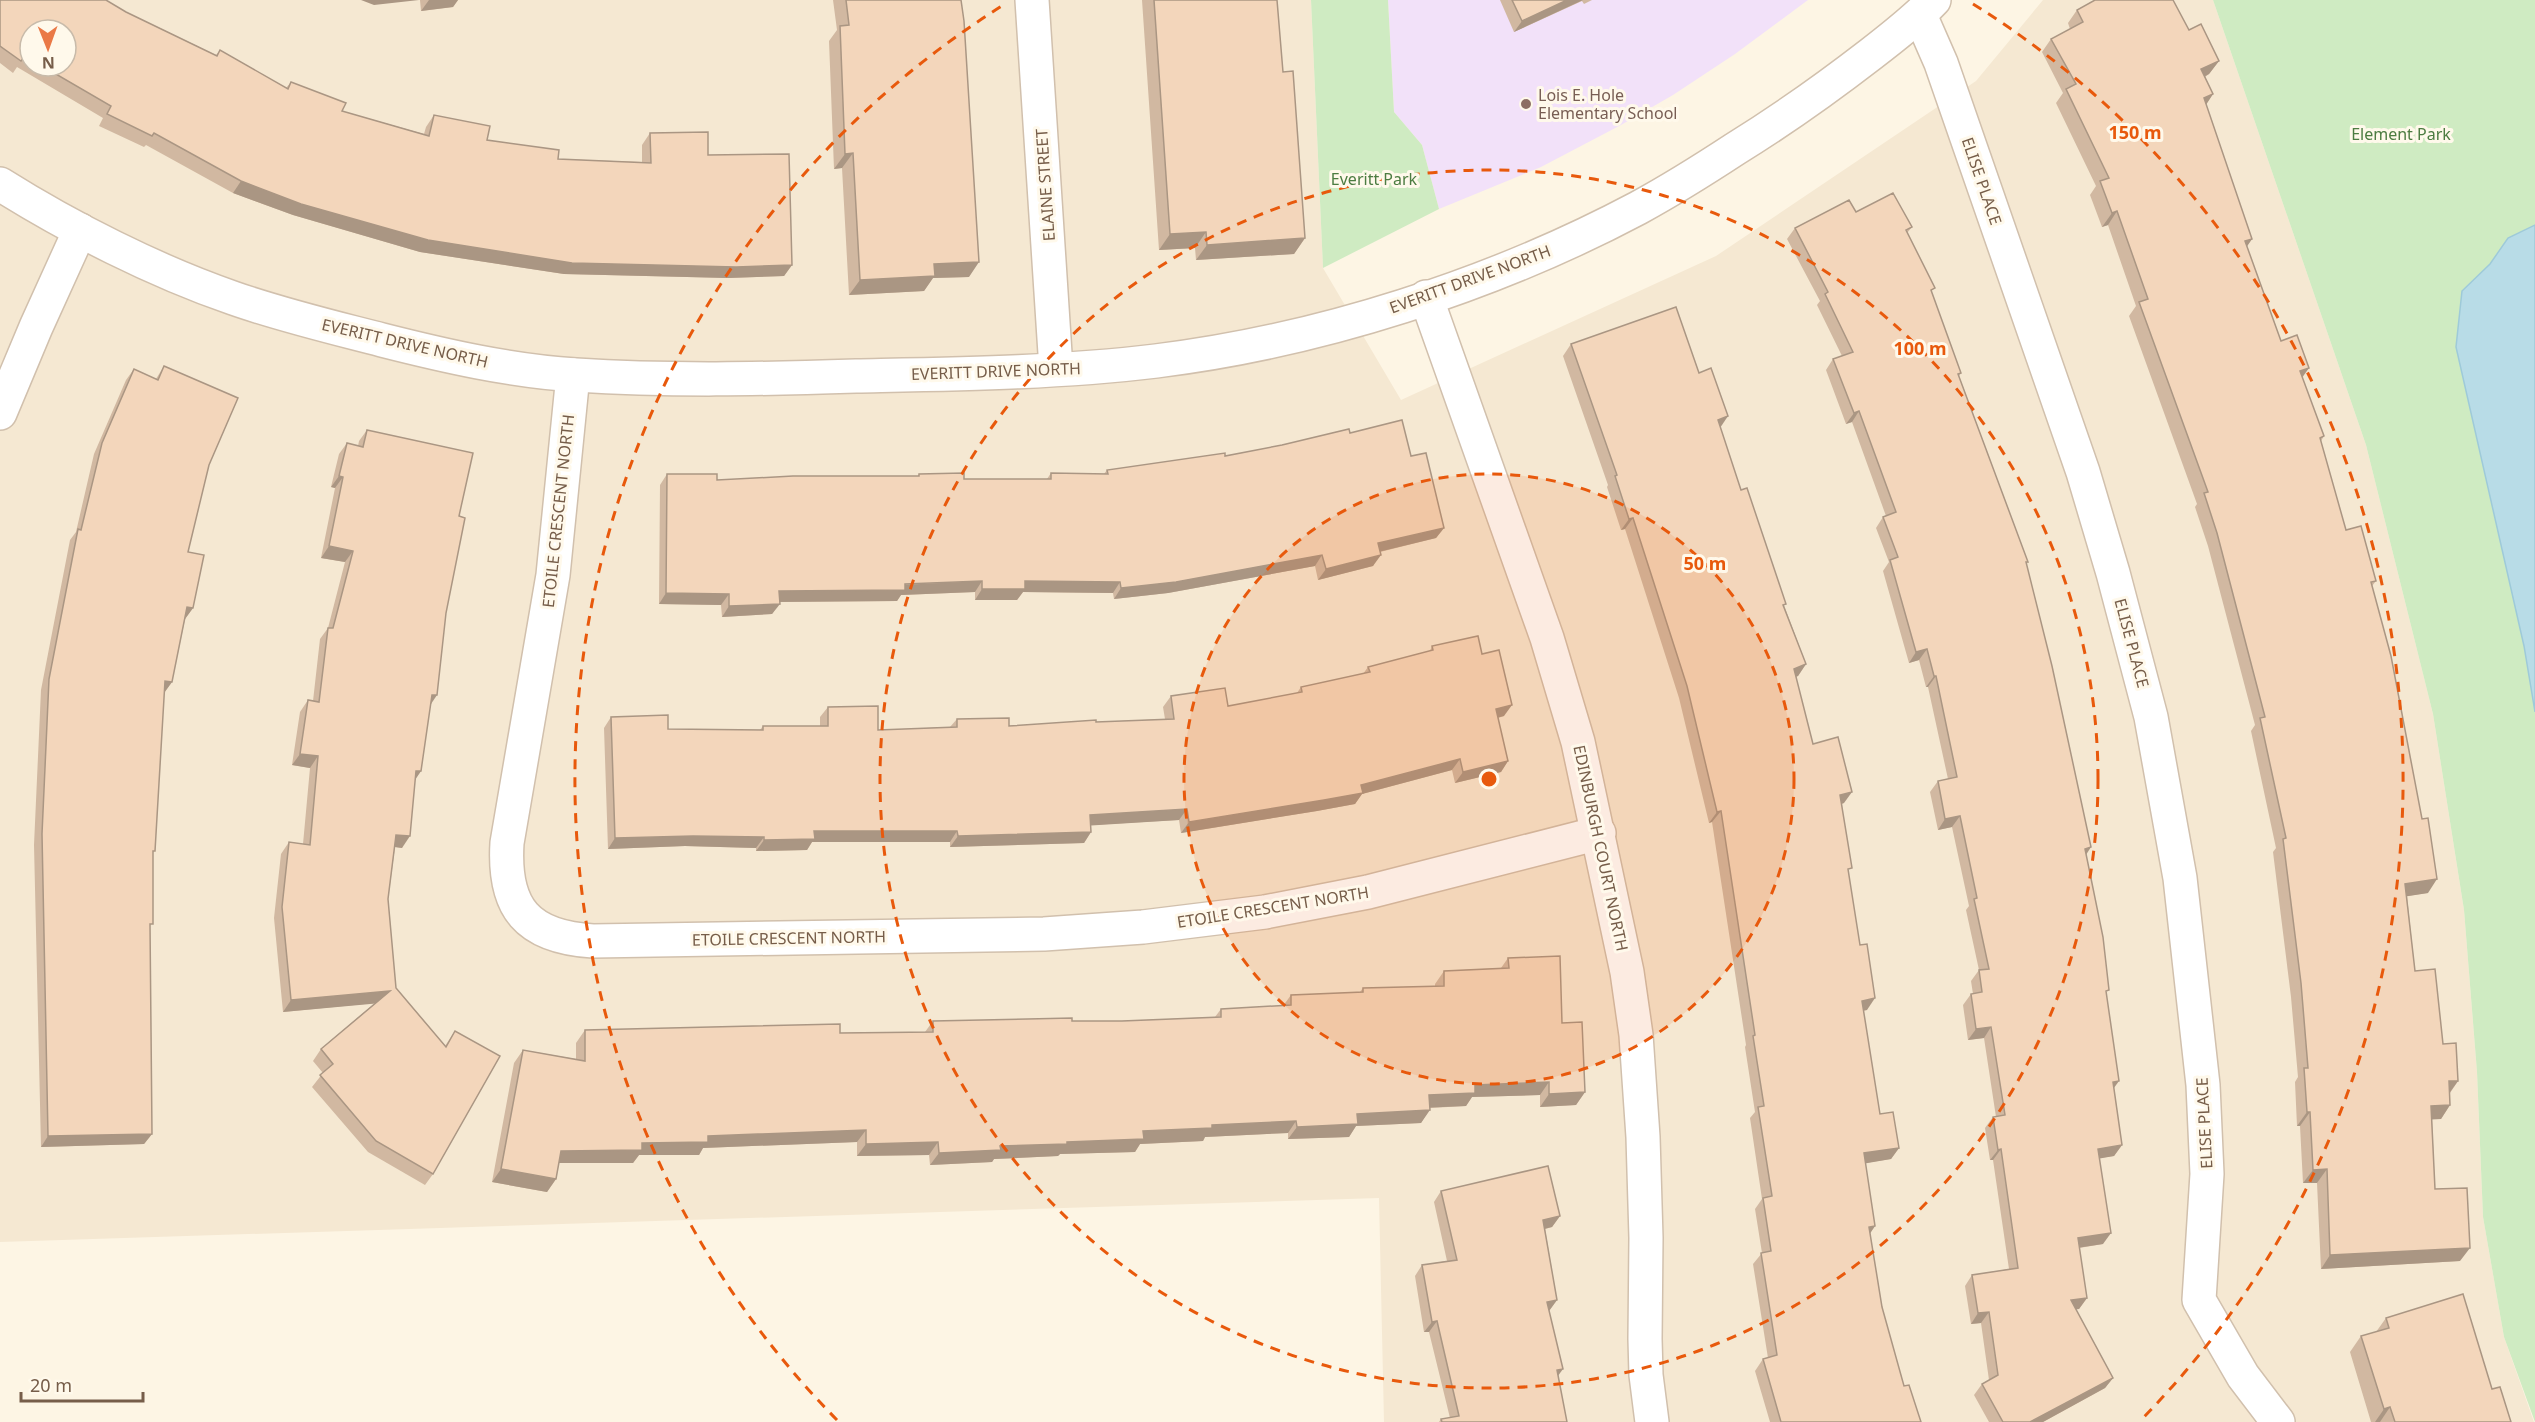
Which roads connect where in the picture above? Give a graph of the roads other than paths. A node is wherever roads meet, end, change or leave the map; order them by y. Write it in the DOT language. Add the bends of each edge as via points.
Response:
graph roads {
  1 [pos="1032,0"];
  2 [pos="1927,8"];
  3 [pos="0,184"];
  4 [pos="80,230"];
  5 [pos="1426,297"];
  6 [pos="1056,369"];
  7 [pos="573,375"];
  8 [pos="0,413"];
  9 [pos="1599,833"];
  10 [pos="1652,1422"];
  11 [pos="2278,1422"];
  1 -- 6 [label="street, ELAINE STREET"];
  2 -- 5 [label="street, EVERITT DRIVE NORTH" via="1820,93 1639,207 1525,261"];
  2 -- 11 [label="street, ELISE PLACE" via="1941,63 2083,471 2151,717 2181,889 2203,1085 2207,1174 2199,1300 2243,1377"];
  3 -- 4 [label="street, EVERITT DRIVE NORTH"];
  4 -- 7 [label="street, EVERITT DRIVE NORTH" via="242,301 443,356"];
  4 -- 8 [label="street"];
  5 -- 6 [label="street, EVERITT DRIVE NORTH" via="1271,341 1158,361"];
  5 -- 9 [label="street, EDINBURGH COURT NORTH" via="1547,638 1578,742"];
  6 -- 7 [label="street, EVERITT DRIVE NORTH" via="766,378"];
  7 -- 9 [label="street, ETOILE CRESCENT NORTH" via="553,575 506,866 514,902 553,935 573,940 653,940 1044,934 1143,927 1265,912 1368,892"];
  9 -- 10 [label="street, EDINBURGH COURT NORTH" via="1636,1035 1645,1177 1646,1375"];
}
